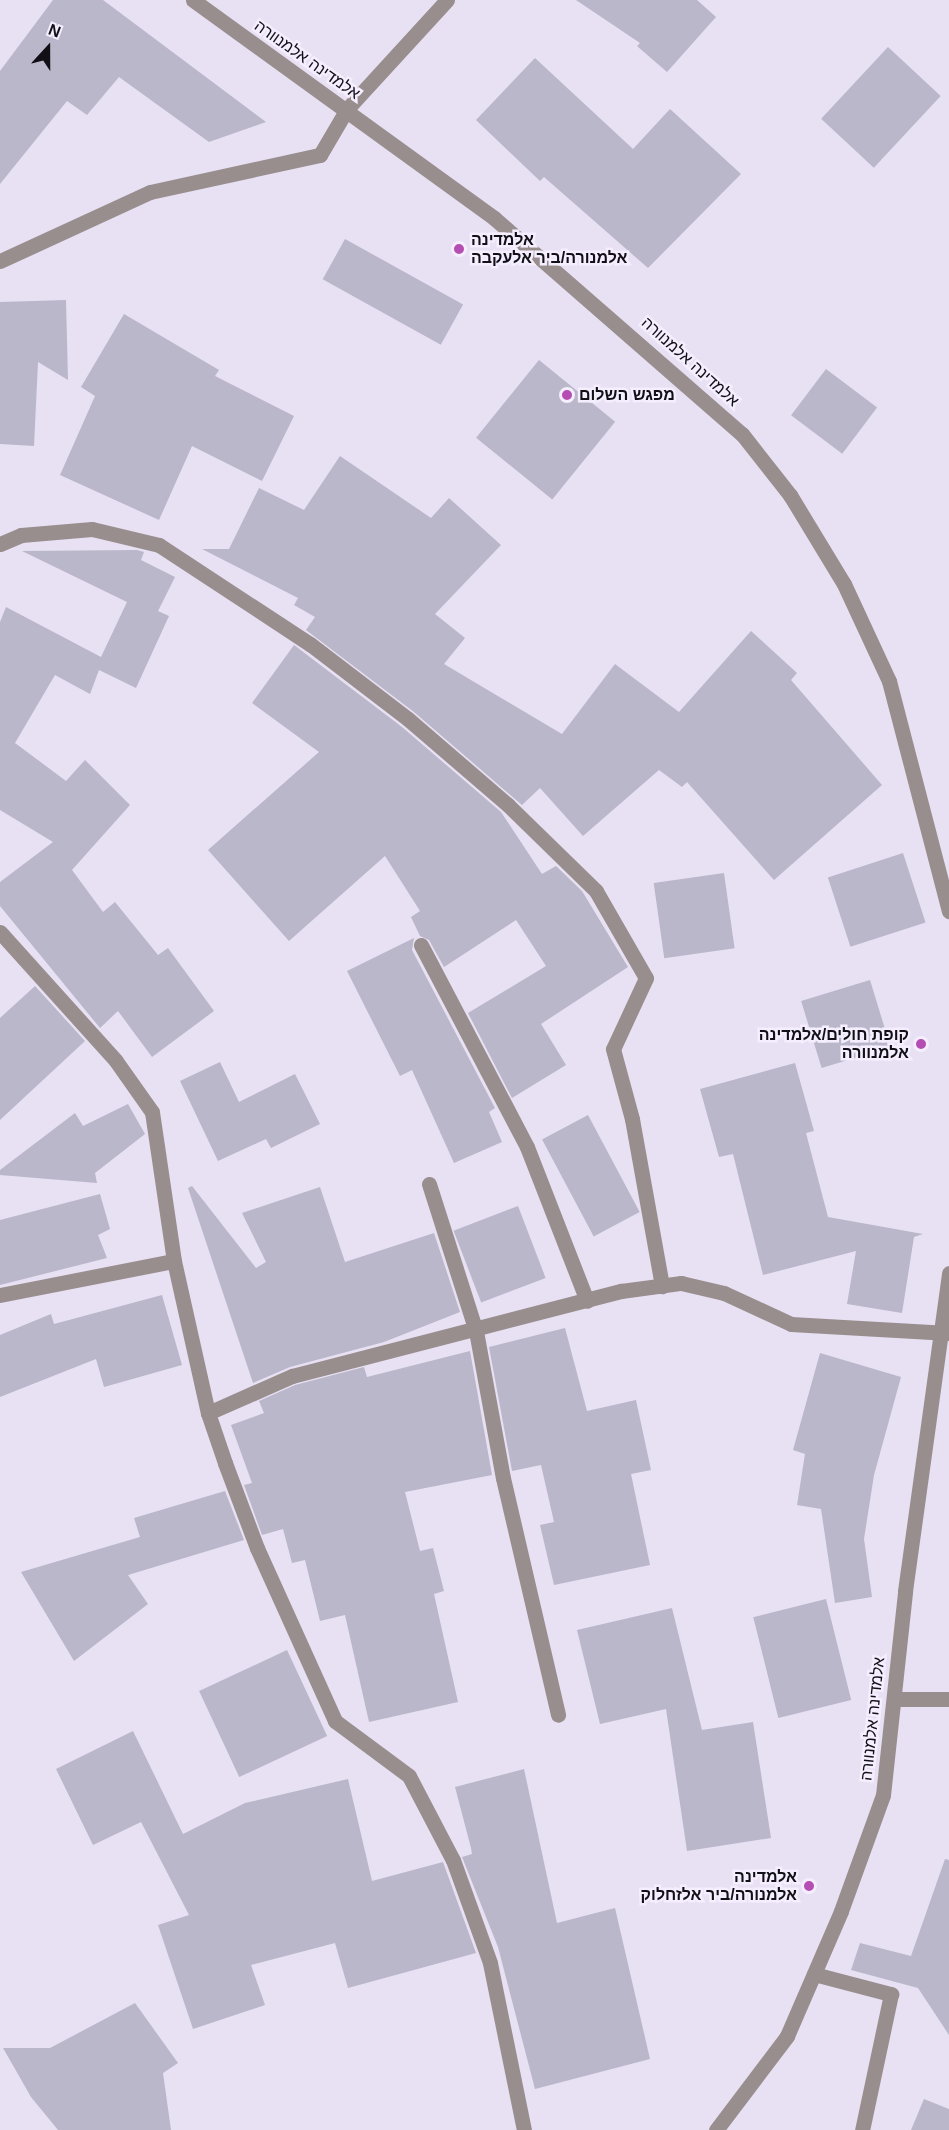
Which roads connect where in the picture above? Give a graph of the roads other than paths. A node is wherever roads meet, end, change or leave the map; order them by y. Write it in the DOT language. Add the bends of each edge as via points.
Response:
graph roads {
  1 [pos="193,0"];
  2 [pos="447,0"];
  3 [pos="347,109"];
  4 [pos="0,261"];
  5 [pos="0,544"];
  6 [pos="949,911"];
  7 [pos="0,932"];
  8 [pos="421,945"];
  9 [pos="429,1184"];
  10 [pos="174,1261"];
  11 [pos="949,1273"];
  12 [pos="662,1286"];
  13 [pos="0,1295"];
  14 [pos="587,1301"];
  15 [pos="476,1331"];
  16 [pos="946,1332"];
  17 [pos="208,1413"];
  18 [pos="894,1699"];
  19 [pos="949,1699"];
  20 [pos="558,1715"];
  21 [pos="814,1974"];
  22 [pos="524,2130"];
  23 [pos="716,2130"];
  24 [pos="862,2130"];
  1 -- 3 [label="street, אלמדינה אלמנוורה"];
  2 -- 3 [label="street"];
  3 -- 4 [label="street" via="320,155 150,192"];
  3 -- 6 [label="street, אלמדינה אלמנוורה" via="494,218 653,352 742,434 790,495 844,584 889,681"];
  5 -- 12 [label="street" via="21,535 92,530 159,545 310,644 408,719 508,805 596,891 646,978 613,1049 632,1119"];
  7 -- 10 [label="street" via="116,1061 152,1112"];
  8 -- 14 [label="street" via="527,1147"];
  9 -- 15 [label="street"];
  10 -- 13 [label="street"];
  10 -- 17 [label="street"];
  11 -- 16 [label="street, אלמדינה אלמנוורה"];
  12 -- 14 [label="street"];
  12 -- 16 [label="street" via="681,1283 724,1293 790,1324"];
  14 -- 15 [label="street"];
  15 -- 17 [label="street" via="292,1376"];
  15 -- 20 [label="street" via="503,1478"];
  16 -- 18 [label="street, אלמדינה אלמנוורה"];
  17 -- 22 [label="street" via="257,1548 335,1721 409,1776 453,1860 490,1963"];
  18 -- 19 [label="street"];
  18 -- 21 [label="street, אלמדינה אלמנוורה" via="883,1795"];
  21 -- 23 [label="street, אלמדינה אלמנוורה" via="786,2036"];
  21 -- 24 [label="street" via="891,1994"];
}
